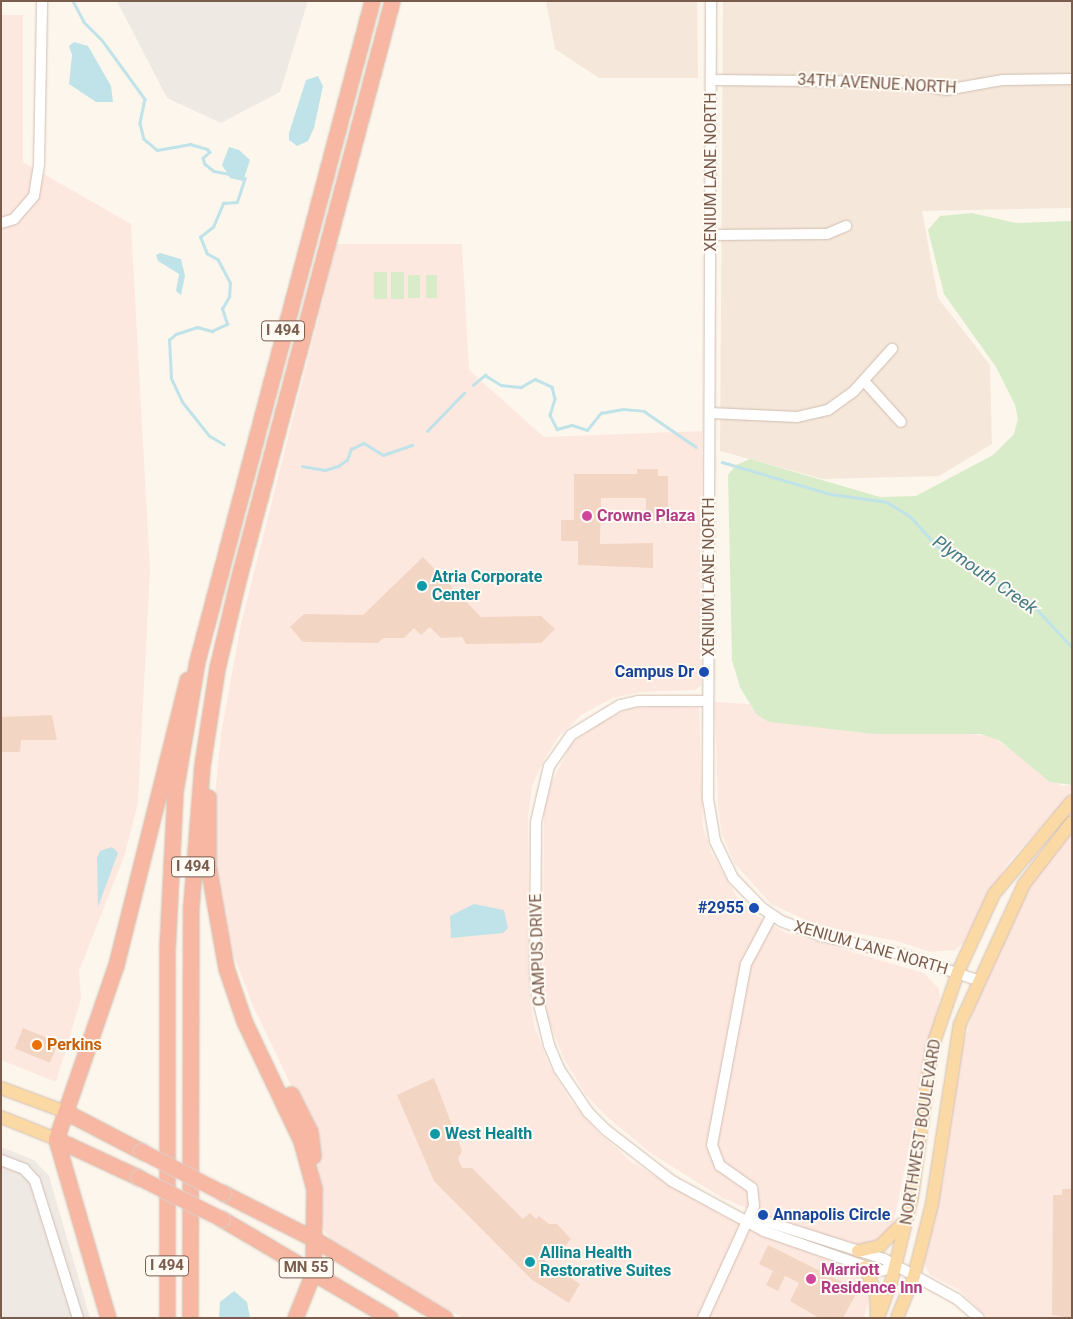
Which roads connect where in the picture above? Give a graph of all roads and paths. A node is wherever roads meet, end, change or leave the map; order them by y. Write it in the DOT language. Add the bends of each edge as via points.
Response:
graph roads {
  1 [pos="42,1"];
  2 [pos="372,1"];
  3 [pos="392,1"];
  4 [pos="711,1"];
  5 [pos="1072,79"];
  6 [pos="711,80"];
  7 [pos="1,223"];
  8 [pos="846,226"];
  9 [pos="710,235"];
  10 [pos="892,350"];
  11 [pos="864,382"];
  12 [pos="710,413"];
  13 [pos="901,422"];
  14 [pos="238,580"];
  15 [pos="197,662"];
  16 [pos="708,700"];
  17 [pos="1072,801"];
  18 [pos="1072,822"];
  19 [pos="772,916"];
  20 [pos="958,972"];
  21 [pos="978,980"];
  22 [pos="1,1088"];
  23 [pos="66,1112"];
  24 [pos="1,1118"];
  25 [pos="56,1138"];
  26 [pos="1,1160"];
  27 [pos="77,1211"];
  28 [pos="908,1218"];
  29 [pos="750,1220"];
  30 [pos="314,1240"];
  31 [pos="858,1251"];
  32 [pos="865,1267"];
  33 [pos="896,1268"];
  34 [pos="313,1273"];
  35 [pos="914,1276"];
  36 [pos="78,1318"];
  37 [pos="99,1318"];
  38 [pos="108,1318"];
  39 [pos="168,1318"];
  40 [pos="190,1318"];
  41 [pos="295,1318"];
  42 [pos="390,1318"];
  43 [pos="445,1318"];
  44 [pos="703,1318"];
  45 [pos="877,1318"];
  46 [pos="897,1318"];
  47 [pos="979,1318"];
  1 -- 7 [label="street" via="39,164 34,196 14,219"];
  2 -- 15 [label="highway, I 494"];
  3 -- 14 [label="highway, I 494"];
  4 -- 6 [label="street, XENIUM LANE NORTH"];
  5 -- 6 [label="street, 34TH AVENUE NORTH" via="1003,80 946,90 887,82"];
  6 -- 9 [label="street, XENIUM LANE NORTH"];
  8 -- 9 [label="street" via="827,234"];
  9 -- 12 [label="street, XENIUM LANE NORTH"];
  10 -- 11 [label="street"];
  11 -- 12 [label="street" via="843,402 813,415"];
  11 -- 13 [label="street"];
  12 -- 16 [label="street, XENIUM LANE NORTH"];
  14 -- 30 [label="highway" via="209,784 208,866 219,936 244,1021 301,1141 312,1175"];
  14 -- 40 [label="highway, I 494" via="216,678 195,835 191,905"];
  15 -- 23 [label="highway" via="182,690 145,860 116,965"];
  15 -- 39 [label="highway, I 494" via="175,791 170,868"];
  16 -- 19 [label="street, XENIUM LANE NORTH" via="708,799 715,841 733,878"];
  16 -- 29 [label="street, CAMPUS DRIVE" via="638,701 620,705 571,735 549,766 536,822 537,996 559,1069 600,1124 672,1181"];
  17 -- 20 [label="main road, NORTHWEST BOULEVARD" via="994,894"];
  18 -- 21 [label="main road, NORTHWEST BOULEVARD" via="1024,884"];
  19 -- 20 [label="street, XENIUM LANE NORTH" via="802,930"];
  19 -- 29 [label="street" via="746,964 712,1138 713,1153 720,1166 752,1188 754,1206"];
  20 -- 21 [label="street, XENIUM LANE NORTH"];
  20 -- 28 [label="main road, NORTHWEST BOULEVARD" via="932,1048"];
  21 -- 35 [label="main road, NORTHWEST BOULEVARD" via="960,1024 932,1204"];
  22 -- 23 [label="main road, MN 55"];
  23 -- 25 [label="highway"];
  23 -- 30 [label="highway, MN 55, bridge"];
  24 -- 25 [label="main road, MN 55"];
  25 -- 27 [label="highway"];
  25 -- 34 [label="highway, MN 55, bridge" via="222,1219"];
  26 -- 36 [label="street" via="24,1169 35,1181"];
  27 -- 37 [label="highway" via="76,1237"];
  27 -- 38 [label="highway"];
  28 -- 31 [label="main road" via="880,1246"];
  28 -- 33 [label="main road, NORTHWEST BOULEVARD"];
  29 -- 31 [label="street, CAMPUS DRIVE" via="768,1222"];
  29 -- 32 [label="street, CAMPUS DRIVE" via="764,1231"];
  29 -- 44 [label="street"];
  30 -- 34 [label="highway"];
  30 -- 43 [label="highway, MN 55"];
  31 -- 33 [label="street, CAMPUS DRIVE"];
  32 -- 33 [label="street, CAMPUS DRIVE" via="879,1271"];
  32 -- 45 [label="main road" via="876,1292"];
  33 -- 35 [label="street, CAMPUS DRIVE"];
  33 -- 45 [label="main road, NORTHWEST BOULEVARD"];
  34 -- 41 [label="highway"];
  34 -- 42 [label="highway, MN 55"];
  35 -- 46 [label="main road, NORTHWEST BOULEVARD"];
  35 -- 47 [label="street, CAMPUS DRIVE" via="957,1299"];
}
